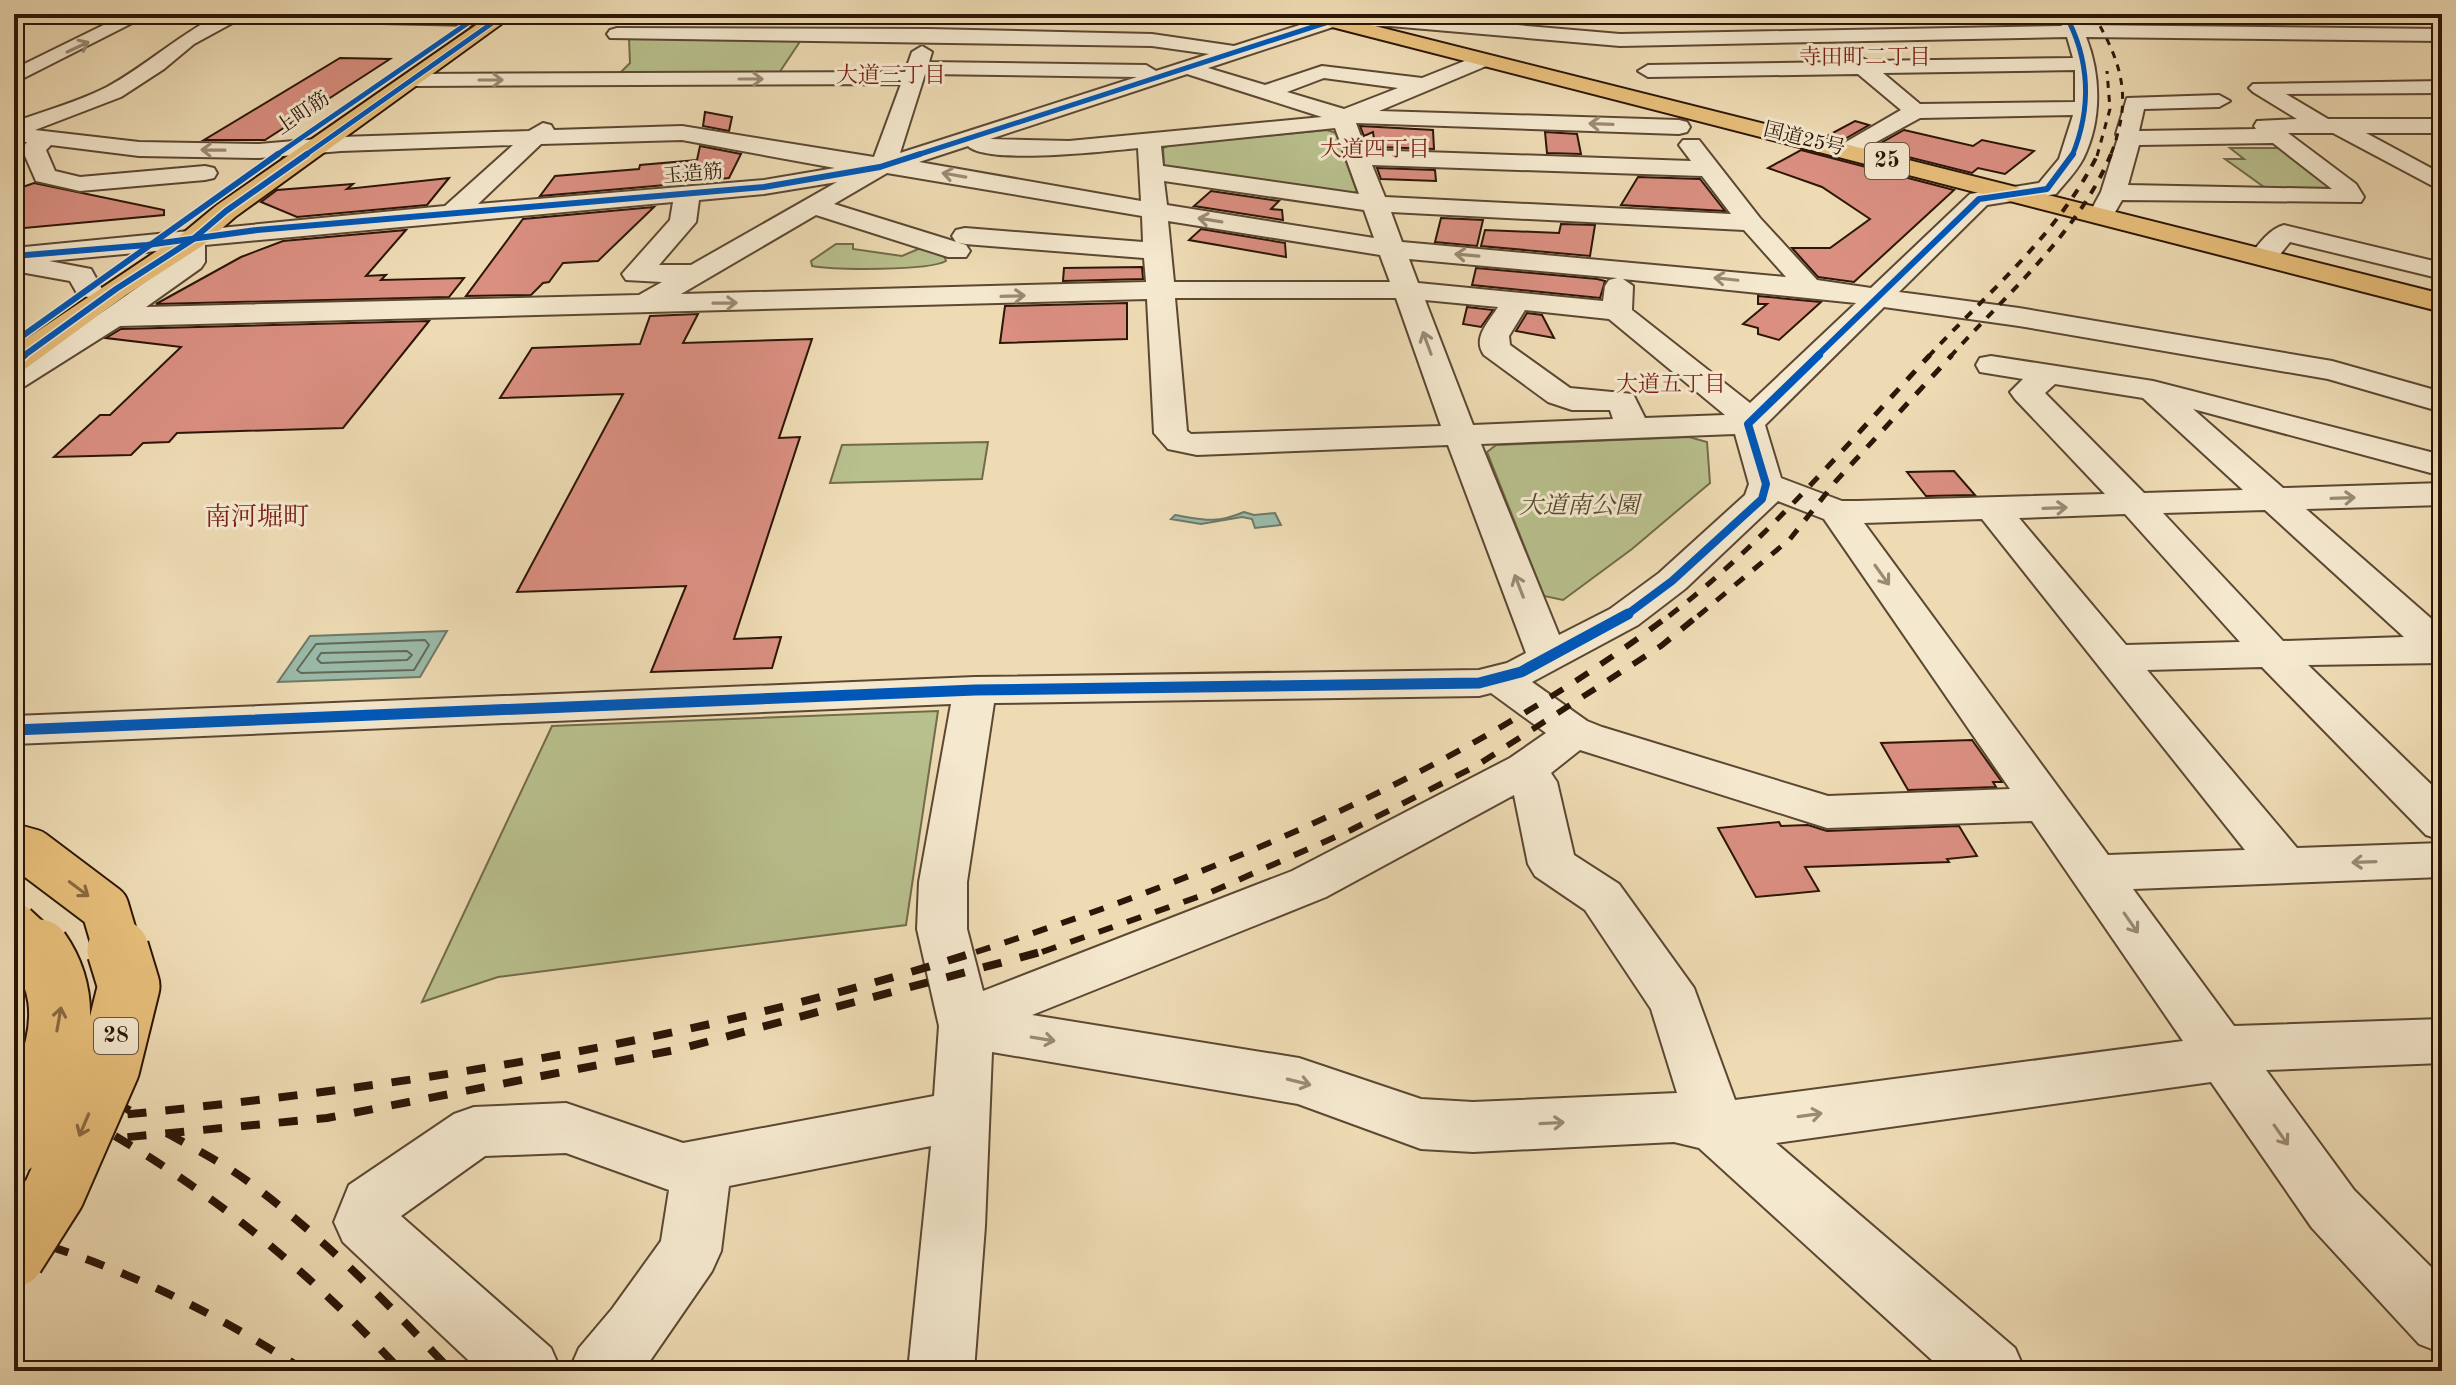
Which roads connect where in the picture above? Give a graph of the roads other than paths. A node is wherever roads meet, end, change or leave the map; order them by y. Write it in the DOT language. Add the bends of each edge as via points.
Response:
graph roads {
  1 [pos="141,14"];
  2 [pos="213,14"];
  3 [pos="234,14"];
  4 [pos="505,14"];
  5 [pos="937,14"];
  6 [pos="1304,14"];
  7 [pos="1582,14"];
  8 [pos="1797,14"];
  9 [pos="1890,14"];
  10 [pos="2222,14"];
  11 [pos="478,16"];
  12 [pos="1343,17"];
  13 [pos="2070,22"];
  14 [pos="2254,33"];
  15 [pos="1917,34"];
  16 [pos="929,35"];
  17 [pos="2442,35"];
  18 [pos="1822,36"];
  19 [pos="1610,38"];
  20 [pos="613,48"];
  21 [pos="1237,52"];
  22 [pos="2290,52"];
  23 [pos="1484,60"];
  24 [pos="2085,64"];
  25 [pos="2316,66"];
  26 [pos="1863,68"];
  27 [pos="1648,71"];
  28 [pos="1177,72"];
  29 [pos="914,73"];
  30 [pos="14,77"];
  31 [pos="413,80"];
  32 [pos="1421,84"];
  33 [pos="2349,87"];
  34 [pos="2442,87"];
  35 [pos="1266,92"];
  36 [pos="578,99"];
  37 [pos="689,106"];
  38 [pos="2086,108"];
  39 [pos="1915,111"];
  40 [pos="1342,116"];
  41 [pos="1676,118"];
  42 [pos="556,119"];
  43 [pos="2331,126"];
  44 [pos="2436,129"];
  45 [pos="2270,131"];
  46 [pos="14,132"];
  47 [pos="45,138"];
  48 [pos="2130,138"];
  49 [pos="534,139"];
  50 [pos="1149,140"];
  51 [pos="962,141"];
  52 [pos="319,146"];
  53 [pos="14,149"];
  54 [pos="284,149"];
  55 [pos="1847,151"];
  56 [pos="1358,157"];
  57 [pos="880,167"];
  58 [pos="1707,169"];
  59 [pos="1153,172"];
  60 [pos="210,173"];
  61 [pos="2442,186"];
  62 [pos="1010,190"];
  63 [pos="2113,192"];
  64 [pos="2341,193"];
  65 [pos="687,194"];
  66 [pos="2016,194"];
  67 [pos="1374,204"];
  68 [pos="814,206"];
  69 [pos="1155,211"];
  70 [pos="453,213"];
  71 [pos="2101,216"];
  72 [pos="2370,221"];
  73 [pos="1751,223"];
  74 [pos="192,240"];
  75 [pos="961,243"];
  76 [pos="147,245"];
  77 [pos="1392,249"];
  78 [pos="1145,250"];
  79 [pos="14,256"];
  80 [pos="2263,257"];
  81 [pos="14,264"];
  82 [pos="1620,269"];
  83 [pos="2442,271"];
  84 [pos="698,273"];
  85 [pos="1804,287"];
  86 [pos="88,289"];
  87 [pos="1162,290"];
  88 [pos="1408,290"];
  89 [pos="1880,296"];
  90 [pos="956,297"];
  91 [pos="1516,301"];
  92 [pos="647,302"];
  93 [pos="2442,303"];
  94 [pos="1618,311"];
  95 [pos="114,317"];
  96 [pos="14,342"];
  97 [pos="14,362"];
  98 [pos="1991,365"];
  99 [pos="2050,373"];
  100 [pos="14,379"];
  101 [pos="2153,390"];
  102 [pos="2442,402"];
  103 [pos="1750,422"];
  104 [pos="1633,429"];
  105 [pos="1461,436"];
  106 [pos="2442,466"];
  107 [pos="1766,484"];
  108 [pos="2273,501"];
  109 [pos="2433,502"];
  110 [pos="2137,506"];
  111 [pos="1994,510"];
  112 [pos="1837,511"];
  113 [pos="2441,649"];
  114 [pos="2273,654"];
  115 [pos="1548,658"];
  116 [pos="2114,658"];
  117 [pos="1500,680"];
  118 [pos="975,690"];
  119 [pos="14,730"];
  120 [pos="1572,731"];
  121 [pos="1526,769"];
  122 [pos="2045,804"];
  123 [pos="2442,823"];
  124 [pos="14,848"];
  125 [pos="2442,860"];
  126 [pos="2284,865"];
  127 [pos="2096,873"];
  128 [pos="14,927"];
  129 [pos="966,1026"];
  130 [pos="2442,1041"];
  131 [pos="2220,1049"];
  132 [pos="962,1115"];
  133 [pos="1716,1127"];
  134 [pos="14,1143"];
  135 [pos="702,1165"];
  136 [pos="14,1256"];
  137 [pos="2442,1322"];
  138 [pos="528,1371"];
  139 [pos="602,1371"];
  140 [pos="941,1371"];
  141 [pos="1992,1371"];
  30 -- 1 [label="street, one-way"];
  2 -- 3 [label="street"];
  3 -- 11 [label="street"];
  3 -- 46 [label="street" via="113,92"];
  4 -- 31 [label="main road, 上町筋"];
  5 -- 16 [label="street"];
  6 -- 12 [label="main road, 国道25号 / 25"];
  7 -- 19 [label="street"];
  8 -- 18 [label="street"];
  9 -- 15 [label="street"];
  10 -- 14 [label="street"];
  11 -- 54 [label="main road, 上町筋"];
  12 -- 19 [label="street, 玉造筋"];
  12 -- 21 [label="street, 玉造筋"];
  12 -- 23 [label="main road, 国道25号 / 25"];
  13 -- 14 [label="street, 玉造筋"];
  13 -- 15 [label="street, 玉造筋"];
  13 -- 24 [label="street"];
  14 -- 17 [label="street, 玉造筋"];
  14 -- 22 [label="street"];
  15 -- 18 [label="street, 玉造筋"];
  16 -- 20 [label="street"];
  16 -- 21 [label="street" via="1152,40"];
  16 -- 29 [label="street"];
  18 -- 19 [label="street, 玉造筋"];
  18 -- 26 [label="street"];
  19 -- 27 [label="street"];
  31 -- 20 [label="street, one-way"];
  20 -- 36 [label="street"];
  20 -- 37 [label="street"];
  21 -- 28 [label="street, 玉造筋"];
  23 -- 32 [label="street"];
  23 -- 41 [label="main road, 国道25号 / 25"];
  24 -- 26 [label="street"];
  24 -- 38 [label="street"];
  25 -- 33 [label="street"];
  26 -- 27 [label="street"];
  26 -- 39 [label="street"];
  27 -- 41 [label="street" via="1666,93"];
  28 -- 29 [label="street"];
  28 -- 35 [label="street"];
  28 -- 51 [label="street, 玉造筋"];
  37 -- 29 [label="street, one-way"];
  29 -- 57 [label="street" via="892,146"];
  31 -- 52 [label="main road, 上町筋"];
  32 -- 35 [label="street" via="1322,72"];
  32 -- 40 [label="street"];
  33 -- 34 [label="street"];
  33 -- 43 [label="street" via="2260,88"];
  33 -- 44 [label="street"];
  35 -- 40 [label="street"];
  37 -- 49 [label="street"];
  37 -- 57 [label="street"];
  38 -- 39 [label="street"];
  38 -- 66 [label="street" via="2070,162 2047,189"];
  39 -- 55 [label="street"];
  41 -- 40 [label="street, one-way"];
  40 -- 50 [label="street" via="1330,123"];
  40 -- 56 [label="street"];
  41 -- 55 [label="main road, 国道25号 / 25"];
  41 -- 58 [label="street"];
  42 -- 49 [label="street"];
  43 -- 44 [label="street"];
  43 -- 45 [label="street"];
  43 -- 61 [label="street"];
  45 -- 48 [label="street"];
  45 -- 48 [label="street" via="2215,99 2135,103"];
  45 -- 64 [label="street"];
  46 -- 47 [label="street"];
  47 -- 53 [label="street"];
  54 -- 47 [label="street, one-way" via="139,149"];
  47 -- 60 [label="street" via="34,149 45,176 80,184"];
  48 -- 63 [label="street"];
  49 -- 52 [label="street"];
  49 -- 70 [label="street"];
  50 -- 51 [label="street" via="1019,148"];
  50 -- 59 [label="street"];
  51 -- 57 [label="street, 玉造筋"];
  52 -- 54 [label="street"];
  52 -- 74 [label="main road, 上町筋"];
  54 -- 76 [label="main road, 上町筋"];
  55 -- 66 [label="main road, 国道25号 / 25"];
  56 -- 58 [label="street"];
  56 -- 67 [label="street"];
  62 -- 57 [label="street, one-way" via="917,169"];
  57 -- 65 [label="street, 玉造筋"];
  57 -- 68 [label="street"];
  58 -- 73 [label="street"];
  59 -- 67 [label="street"];
  59 -- 69 [label="street"];
  61 -- 64 [label="street"];
  62 -- 69 [label="street"];
  62 -- 75 [label="street" via="975,217"];
  62 -- 78 [label="street"];
  63 -- 64 [label="street"];
  63 -- 71 [label="street"];
  64 -- 72 [label="street"];
  65 -- 70 [label="street, 玉造筋"];
  65 -- 84 [label="street" via="683,222 636,274"];
  66 -- 71 [label="main road, 国道25号 / 25"];
  66 -- 89 [label="street" via="1979,199"];
  67 -- 73 [label="street"];
  67 -- 77 [label="street"];
  68 -- 75 [label="street"];
  68 -- 84 [label="street"];
  77 -- 69 [label="street, one-way"];
  69 -- 78 [label="street"];
  70 -- 74 [label="street, 玉造筋"];
  71 -- 80 [label="main road, 国道25号 / 25"];
  73 -- 85 [label="street" via="1803,279"];
  74 -- 76 [label="street, 玉造筋"];
  74 -- 95 [label="street" via="191,262"];
  74 -- 97 [label="main road, 上町筋"];
  75 -- 78 [label="street"];
  75 -- 90 [label="street"];
  76 -- 79 [label="street, 玉造筋"];
  76 -- 86 [label="main road, 上町筋"];
  82 -- 77 [label="street, one-way"];
  77 -- 88 [label="street"];
  78 -- 87 [label="street"];
  80 -- 83 [label="street" via="2284,233"];
  80 -- 93 [label="main road, 国道25号 / 25"];
  81 -- 86 [label="street" via="81,275"];
  85 -- 82 [label="street, one-way"];
  82 -- 94 [label="street"];
  84 -- 92 [label="street"];
  85 -- 89 [label="street"];
  86 -- 96 [label="main road, 上町筋"];
  87 -- 88 [label="street"];
  90 -- 87 [label="street, one-way"];
  87 -- 105 [label="street" via="1171,433 1180,442"];
  88 -- 91 [label="street"];
  105 -- 88 [label="street, one-way"];
  89 -- 102 [label="street" via="2332,370"];
  89 -- 103 [label="street"];
  92 -- 90 [label="street, one-way"];
  91 -- 94 [label="street"];
  91 -- 104 [label="street" via="1494,336 1495,349 1559,395 1622,401"];
  92 -- 95 [label="street"];
  94 -- 103 [label="street"];
  95 -- 100 [label="street"];
  98 -- 99 [label="street"];
  99 -- 101 [label="street"];
  99 -- 110 [label="street" via="2026,392"];
  101 -- 106 [label="street"];
  101 -- 108 [label="street"];
  103 -- 104 [label="street"];
  103 -- 107 [label="street"];
  104 -- 105 [label="street"];
  115 -- 105 [label="street, one-way"];
  107 -- 112 [label="street"];
  107 -- 115 [label="street" via="1762,499 1672,581 1624,617"];
  108 -- 109 [label="street, one-way"];
  108 -- 110 [label="street"];
  108 -- 113 [label="street"];
  111 -- 110 [label="street, one-way"];
  110 -- 114 [label="street"];
  111 -- 112 [label="street"];
  111 -- 116 [label="street"];
  112 -- 122 [label="street, one-way"];
  113 -- 114 [label="street"];
  114 -- 116 [label="street"];
  114 -- 123 [label="street"];
  115 -- 117 [label="street"];
  116 -- 126 [label="street"];
  117 -- 118 [label="street"];
  117 -- 120 [label="street"];
  118 -- 119 [label="street"];
  118 -- 129 [label="street" via="942,929"];
  120 -- 121 [label="street" via="1559,747"];
  120 -- 122 [label="street" via="1827,812"];
  121 -- 129 [label="street" via="1309,884 1013,1000"];
  121 -- 133 [label="street" via="1534,782 1552,864 1602,897 1675,1003"];
  122 -- 127 [label="street"];
  124 -- 136 [label="main road, 28, one-way, bridge" via="32,853 105,908 129,986 109,1067 54,1193"];
  125 -- 126 [label="street, one-way"];
  126 -- 127 [label="street"];
  127 -- 131 [label="street, one-way"];
  134 -- 128 [label="main road, 28, one-way, bridge" via="48,1079 62,1005 41,952"];
  129 -- 132 [label="street"];
  129 -- 133 [label="street, one-way" via="1299,1081 1421,1124 1473,1127 1674,1117"];
  130 -- 131 [label="street"];
  133 -- 131 [label="street, one-way" via="2205,1061"];
  131 -- 137 [label="street, one-way" via="2333,1209"];
  132 -- 135 [label="street"];
  132 -- 140 [label="street"];
  133 -- 141 [label="street"];
  135 -- 138 [label="street" via="683,1169 566,1128 474,1132 370,1204 364,1222"];
  135 -- 139 [label="street" via="690,1251"];
}
